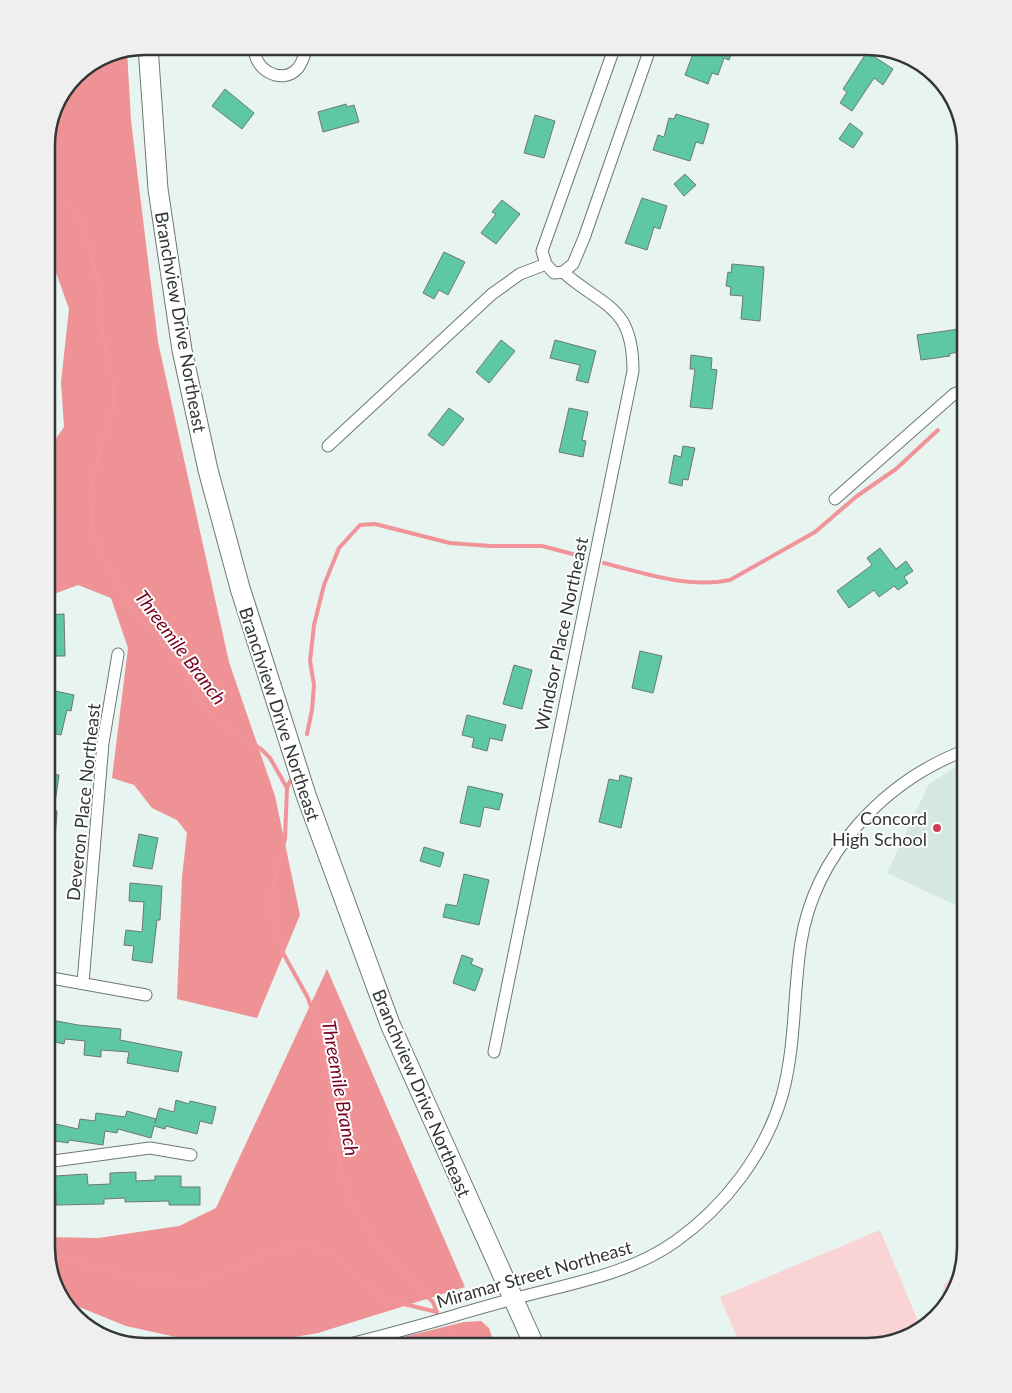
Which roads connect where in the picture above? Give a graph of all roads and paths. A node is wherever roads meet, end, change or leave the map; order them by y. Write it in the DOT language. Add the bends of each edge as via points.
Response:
graph roads {
  1 [pos="149,55"];
  2 [pos="255,55"];
  3 [pos="304,55"];
  4 [pos="612,55"];
  5 [pos="647,55"];
  6 [pos="546,264"];
  7 [pos="562,272"];
  8 [pos="957,393"];
  9 [pos="328,446"];
  10 [pos="835,499"];
  11 [pos="118,654"];
  12 [pos="957,753"];
  13 [pos="55,978"];
  14 [pos="83,983"];
  15 [pos="146,995"];
  16 [pos="494,1052"];
  17 [pos="191,1154"];
  18 [pos="55,1161"];
  19 [pos="512,1299"];
  20 [pos="369,1338"];
  21 [pos="531,1338"];
  1 -- 19 [label="main road, Branchview Drive Northeast" via="158,189 182,350 208,470 240,588 308,804 390,1024"];
  2 -- 3 [label="street" via="257,63 266,72 283,76 296,70"];
  4 -- 6 [label="street" via="542,251"];
  5 -- 7 [label="street" via="584,238 572,264"];
  6 -- 7 [label="street, Windsor Place Northeast" via="554,273"];
  6 -- 9 [label="street" via="520,274 492,294"];
  7 -- 16 [label="street, Windsor Place Northeast" via="620,315 631,340 633,371"];
  8 -- 10 [label="street"];
  11 -- 14 [label="street, Deveron Place Northeast" via="103,743"];
  12 -- 19 [label="street, Miramar Street Northeast" via="927,768 880,802 842,843 819,881 802,939 790,1054 782,1094 760,1150 743,1175 676,1242 649,1258 604,1275"];
  13 -- 14 [label="street"];
  14 -- 15 [label="street"];
  17 -- 18 [label="street" via="150,1148"];
  19 -- 20 [label="street, Miramar Street Northeast"];
  19 -- 21 [label="main road, Branchview Drive Northeast"];
}
